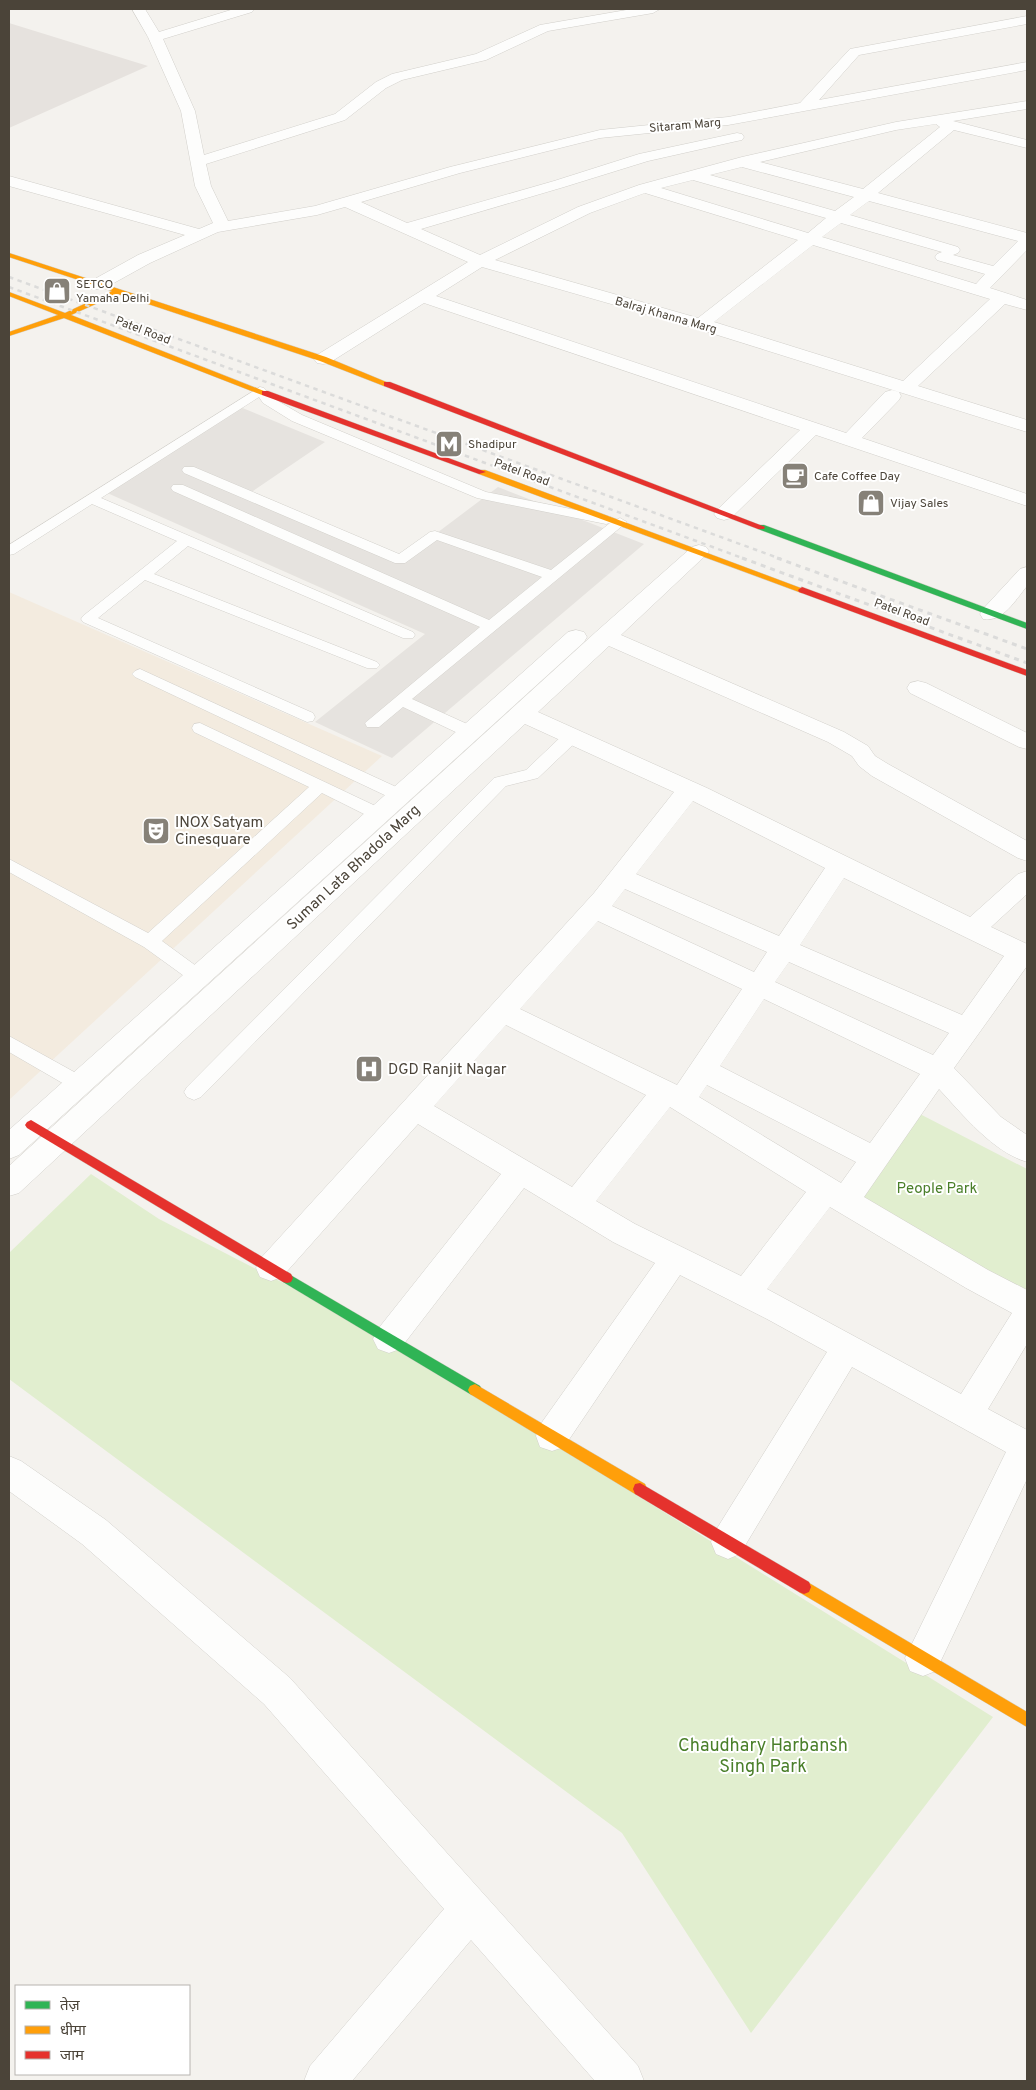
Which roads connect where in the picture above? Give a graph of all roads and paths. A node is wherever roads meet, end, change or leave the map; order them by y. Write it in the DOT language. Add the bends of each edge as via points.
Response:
graph roads {
  1 [pos="139,9"];
  2 [pos="247,9"];
  3 [pos="653,9"];
  4 [pos="616,12"];
  5 [pos="1027,20"];
  6 [pos="155,37"];
  7 [pos="1027,66"];
  8 [pos="1027,105"];
  9 [pos="805,107"];
  10 [pos="934,120"];
  11 [pos="951,125"];
  12 [pos="748,135"];
  13 [pos="781,141"];
  14 [pos="1027,144"];
  15 [pos="796,150"];
  16 [pos="198,162"];
  17 [pos="742,162"];
  18 [pos="789,174"];
  19 [pos="693,175"];
  20 [pos="9,181"];
  21 [pos="644,188"];
  22 [pos="760,195"];
  23 [pos="866,195"];
  24 [pos="348,202"];
  25 [pos="838,217"];
  26 [pos="977,224"];
  27 [pos="222,226"];
  28 [pos="406,228"];
  29 [pos="199,234"];
  30 [pos="810,238"];
  31 [pos="1027,239"];
  32 [pos="955,249"];
  33 [pos="993,253"];
  34 [pos="9,255"];
  35 [pos="1010,258"];
  36 [pos="480,261"];
  37 [pos="996,272"];
  38 [pos="924,273"];
  39 [pos="97,285"];
  40 [pos="979,290"];
  41 [pos="81,291"];
  42 [pos="116,292"];
  43 [pos="9,294"];
  44 [pos="422,297"];
  45 [pos="1002,297"];
  46 [pos="56,300"];
  47 [pos="1027,304"];
  48 [pos="40,306"];
  49 [pos="24,311"];
  50 [pos="66,315"];
  51 [pos="701,324"];
  52 [pos="9,334"];
  53 [pos="323,359"];
  54 [pos="260,391"];
  55 [pos="899,392"];
  56 [pos="1027,426"];
  57 [pos="814,427"];
  58 [pos="850,440"];
  59 [pos="189,470"];
  60 [pos="178,488"];
  61 [pos="92,499"];
  62 [pos="1027,500"];
  63 [pos="724,514"];
  64 [pos="620,522"];
  65 [pos="187,540"];
  66 [pos="690,547"];
  67 [pos="9,551"];
  68 [pos="1027,573"];
  69 [pos="144,575"];
  70 [pos="553,576"];
  71 [pos="991,614"];
  72 [pos="490,626"];
  73 [pos="1027,626"];
  74 [pos="408,635"];
  75 [pos="605,636"];
  76 [pos="372,665"];
  77 [pos="1027,673"];
  78 [pos="140,674"];
  79 [pos="918,688"];
  80 [pos="402,700"];
  81 [pos="521,713"];
  82 [pos="307,717"];
  83 [pos="373,723"];
  84 [pos="200,728"];
  85 [pos="470,732"];
  86 [pos="572,736"];
  87 [pos="1027,742"];
  88 [pos="320,786"];
  89 [pos="689,790"];
  90 [pos="399,795"];
  91 [pos="378,814"];
  92 [pos="1027,852"];
  93 [pos="840,864"];
  94 [pos="9,866"];
  95 [pos="620,877"];
  96 [pos="1027,880"];
  97 [pos="594,908"];
  98 [pos="974,930"];
  99 [pos="150,942"];
  100 [pos="783,949"];
  101 [pos="1024,954"];
  102 [pos="197,976"];
  103 [pos="759,985"];
  104 [pos="501,1011"];
  105 [pos="967,1029"];
  106 [pos="9,1043"];
  107 [pos="702,1070"];
  108 [pos="938,1070"];
  109 [pos="78,1083"];
  110 [pos="194,1092"];
  111 [pos="674,1096"];
  112 [pos="414,1108"];
  113 [pos="31,1125"];
  114 [pos="55,1140"];
  115 [pos="1023,1141"];
  116 [pos="9,1147"];
  117 [pos="876,1159"];
  118 [pos="521,1172"];
  119 [pos="9,1184"];
  120 [pos="835,1195"];
  121 [pos="576,1204"];
  122 [pos="675,1258"];
  123 [pos="271,1268"];
  124 [pos="746,1293"];
  125 [pos="1027,1305"];
  126 [pos="1027,1316"];
  127 [pos="389,1339"];
  128 [pos="848,1348"];
  129 [pos="967,1414"];
  130 [pos="552,1436"];
  131 [pos="1027,1447"];
  132 [pos="9,1472"];
  133 [pos="728,1542"];
  134 [pos="923,1658"];
  135 [pos="1027,1720"];
  136 [pos="470,1910"];
  137 [pos="325,2081"];
  138 [pos="623,2081"];
  1 -- 6 [label="street"];
  2 -- 6 [label="street"];
  3 -- 4 [label="street"];
  4 -- 16 [label="street" via="545,28 481,57 397,77 381,85 340,118"];
  5 -- 9 [label="street" via="856,52"];
  6 -- 16 [label="street" via="188,111"];
  7 -- 9 [label="street, Sitaram Marg"];
  8 -- 10 [label="street"];
  9 -- 24 [label="street, Sitaram Marg" via="728,122 600,134 455,170"];
  10 -- 11 [label="street"];
  10 -- 15 [label="street"];
  11 -- 14 [label="street"];
  11 -- 23 [label="street"];
  12 -- 28 [label="street" via="644,157"];
  13 -- 15 [label="street"];
  15 -- 17 [label="street"];
  16 -- 27 [label="street" via="203,186"];
  17 -- 18 [label="street"];
  17 -- 19 [label="street"];
  18 -- 22 [label="street"];
  18 -- 23 [label="street"];
  19 -- 21 [label="street"];
  19 -- 22 [label="street"];
  20 -- 29 [label="street"];
  21 -- 30 [label="street"];
  21 -- 36 [label="street" via="584,210"];
  22 -- 25 [label="street"];
  23 -- 25 [label="street"];
  23 -- 26 [label="street"];
  24 -- 27 [label="street, Sitaram Marg"];
  24 -- 28 [label="street, Balraj Khanna Marg"];
  25 -- 30 [label="street"];
  25 -- 32 [label="street"];
  26 -- 31 [label="street"];
  26 -- 32 [label="street"];
  27 -- 29 [label="street, Sitaram Marg"];
  28 -- 36 [label="street, Balraj Khanna Marg"];
  29 -- 39 [label="street, Sitaram Marg"];
  30 -- 38 [label="street"];
  30 -- 51 [label="street"];
  31 -- 35 [label="street"];
  32 -- 37 [label="street"];
  32 -- 38 [label="street"];
  33 -- 35 [label="street"];
  34 -- 39 [label="main road, Patel Road"];
  35 -- 37 [label="street"];
  36 -- 44 [label="street"];
  36 -- 51 [label="street, Balraj Khanna Marg"];
  37 -- 40 [label="street"];
  38 -- 40 [label="street"];
  39 -- 41 [label="main road"];
  39 -- 42 [label="main road, Patel Road"];
  40 -- 45 [label="street"];
  42 -- 50 [label="main road"];
  42 -- 53 [label="main road, Patel Road"];
  43 -- 48 [label="main road, Patel Road"];
  44 -- 53 [label="street"];
  44 -- 57 [label="street"];
  45 -- 47 [label="street"];
  45 -- 55 [label="street"];
  46 -- 48 [label="main road"];
  48 -- 49 [label="main road"];
  48 -- 50 [label="main road, Patel Road"];
  50 -- 52 [label="main road"];
  50 -- 54 [label="main road, Patel Road"];
  51 -- 55 [label="street, Balraj Khanna Marg"];
  53 -- 63 [label="main road, Patel Road"];
  54 -- 61 [label="lane"];
  54 -- 64 [label="main road, Patel Road"];
  54 -- 64 [label="lane" via="267,400 298,418 482,495"];
  55 -- 56 [label="street, Balraj Khanna Marg"];
  55 -- 58 [label="street"];
  57 -- 58 [label="street"];
  57 -- 63 [label="street"];
  58 -- 62 [label="street"];
  59 -- 70 [label="lane" via="400,560 435,535"];
  60 -- 72 [label="lane"];
  61 -- 65 [label="lane"];
  61 -- 67 [label="lane"];
  63 -- 71 [label="main road, Patel Road"];
  64 -- 66 [label="main road, Patel Road"];
  64 -- 70 [label="lane"];
  65 -- 69 [label="lane"];
  65 -- 74 [label="lane"];
  66 -- 75 [label="street, Suman Lata Bhadola Marg"];
  66 -- 77 [label="main road, Patel Road"];
  66 -- 85 [label="street, Suman Lata Bhadola Marg"];
  68 -- 71 [label="street"];
  69 -- 76 [label="lane"];
  69 -- 82 [label="lane" via="88,619"];
  70 -- 72 [label="lane"];
  71 -- 73 [label="main road, Patel Road"];
  72 -- 80 [label="lane"];
  75 -- 81 [label="street, Suman Lata Bhadola Marg"];
  75 -- 92 [label="street" via="836,737 860,751 880,770"];
  78 -- 90 [label="lane"];
  79 -- 87 [label="street"];
  80 -- 83 [label="lane"];
  80 -- 85 [label="lane"];
  81 -- 86 [label="street"];
  81 -- 114 [label="street, Suman Lata Bhadola Marg"];
  84 -- 88 [label="lane"];
  85 -- 90 [label="street, Suman Lata Bhadola Marg"];
  86 -- 89 [label="street"];
  86 -- 110 [label="lane" via="532,774 500,782"];
  88 -- 91 [label="lane"];
  88 -- 99 [label="lane"];
  89 -- 93 [label="street"];
  89 -- 95 [label="street"];
  90 -- 91 [label="street, Suman Lata Bhadola Marg"];
  91 -- 102 [label="street, Suman Lata Bhadola Marg"];
  93 -- 98 [label="street"];
  93 -- 100 [label="street"];
  94 -- 99 [label="lane"];
  95 -- 97 [label="street"];
  95 -- 100 [label="street"];
  96 -- 98 [label="street"];
  97 -- 103 [label="street"];
  97 -- 104 [label="street"];
  98 -- 101 [label="street"];
  99 -- 102 [label="lane"];
  100 -- 103 [label="street"];
  100 -- 105 [label="street"];
  101 -- 105 [label="street"];
  102 -- 109 [label="street, Suman Lata Bhadola Marg"];
  103 -- 107 [label="street"];
  103 -- 108 [label="street"];
  104 -- 111 [label="street"];
  104 -- 112 [label="street"];
  105 -- 108 [label="street"];
  106 -- 109 [label="lane"];
  107 -- 111 [label="street"];
  107 -- 117 [label="street"];
  108 -- 115 [label="street" via="991,1125"];
  108 -- 117 [label="street"];
  109 -- 113 [label="street, Suman Lata Bhadola Marg"];
  111 -- 120 [label="street"];
  111 -- 121 [label="street"];
  112 -- 118 [label="street"];
  112 -- 123 [label="street"];
  113 -- 114 [label="main road"];
  113 -- 116 [label="street, Suman Lata Bhadola Marg"];
  114 -- 119 [label="street, Suman Lata Bhadola Marg"];
  114 -- 123 [label="main road"];
  117 -- 120 [label="street"];
  118 -- 121 [label="street"];
  118 -- 127 [label="street"];
  120 -- 124 [label="street"];
  120 -- 125 [label="street"];
  121 -- 122 [label="street"];
  122 -- 124 [label="street"];
  122 -- 130 [label="street"];
  123 -- 127 [label="main road"];
  124 -- 128 [label="street"];
  126 -- 129 [label="street"];
  127 -- 130 [label="main road"];
  128 -- 129 [label="street"];
  128 -- 133 [label="street"];
  129 -- 131 [label="street"];
  130 -- 133 [label="main road"];
  131 -- 134 [label="street"];
  132 -- 136 [label="street" via="94,1532 277,1691"];
  133 -- 134 [label="main road"];
  134 -- 135 [label="main road"];
  136 -- 137 [label="street"];
  136 -- 138 [label="street"];
}
